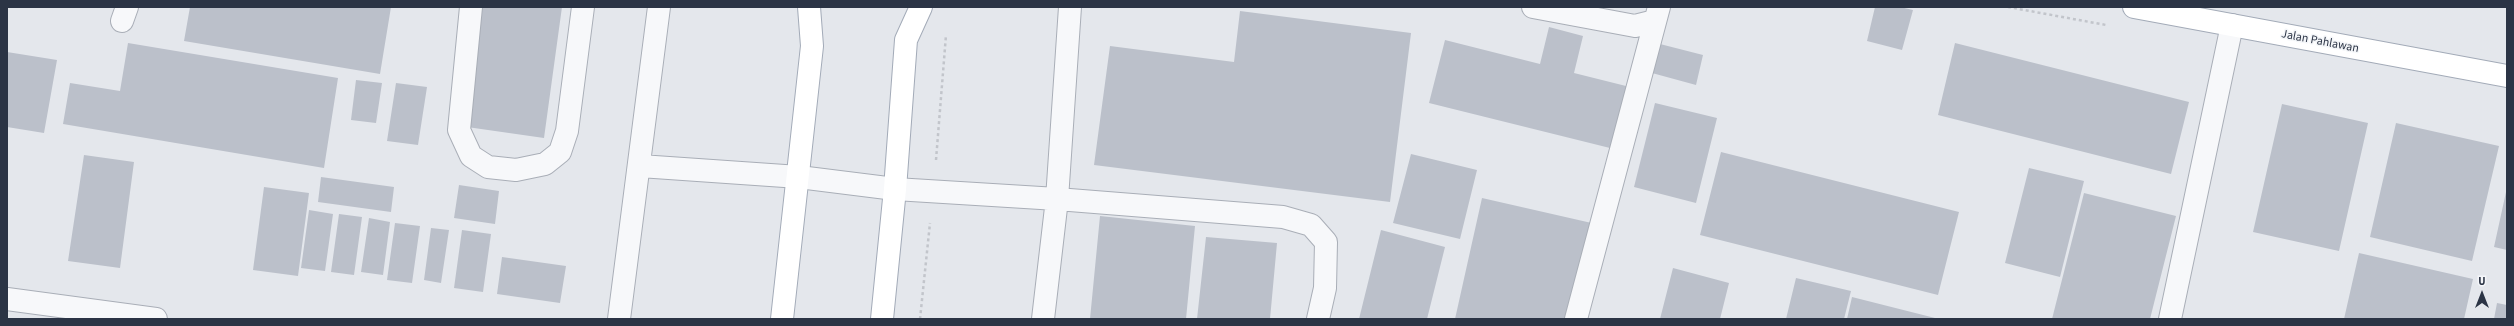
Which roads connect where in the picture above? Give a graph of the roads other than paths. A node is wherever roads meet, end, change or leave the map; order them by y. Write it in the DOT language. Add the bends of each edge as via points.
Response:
graph roads {
  1 [pos="471,7"];
  2 [pos="584,7"];
  3 [pos="659,7"];
  4 [pos="809,7"];
  5 [pos="907,7"];
  6 [pos="921,7"];
  7 [pos="1070,7"];
  8 [pos="1533,7"];
  9 [pos="2134,7"];
  10 [pos="1657,14"];
  11 [pos="2232,25"];
  12 [pos="906,40"];
  13 [pos="2507,76"];
  14 [pos="640,166"];
  15 [pos="799,177"];
  16 [pos="895,189"];
  17 [pos="1057,199"];
  18 [pos="7,299"];
  19 [pos="156,319"];
  20 [pos="619,319"];
  21 [pos="782,319"];
  22 [pos="882,319"];
  23 [pos="1043,319"];
  24 [pos="1318,319"];
  25 [pos="1576,319"];
  26 [pos="2170,319"];
  1 -- 2 [label="street" via="459,130 471,156 488,167 516,170 545,164 560,152 567,131"];
  3 -- 14 [label="street"];
  4 -- 15 [label="main road" via="812,46"];
  5 -- 12 [label="main road"];
  6 -- 12 [label="main road"];
  7 -- 17 [label="street"];
  8 -- 10 [label="street" via="1635,26"];
  9 -- 11 [label="main road, Jalan Pahlawan"];
  10 -- 25 [label="street"];
  11 -- 13 [label="main road, Jalan Pahlawan"];
  11 -- 26 [label="street"];
  12 -- 16 [label="main road"];
  14 -- 15 [label="street"];
  14 -- 20 [label="street"];
  15 -- 16 [label="street"];
  15 -- 21 [label="main road"];
  16 -- 17 [label="street"];
  16 -- 22 [label="main road"];
  17 -- 23 [label="street"];
  17 -- 24 [label="street" via="1282,217 1312,225 1326,242 1325,288"];
  18 -- 19 [label="street"];
}
